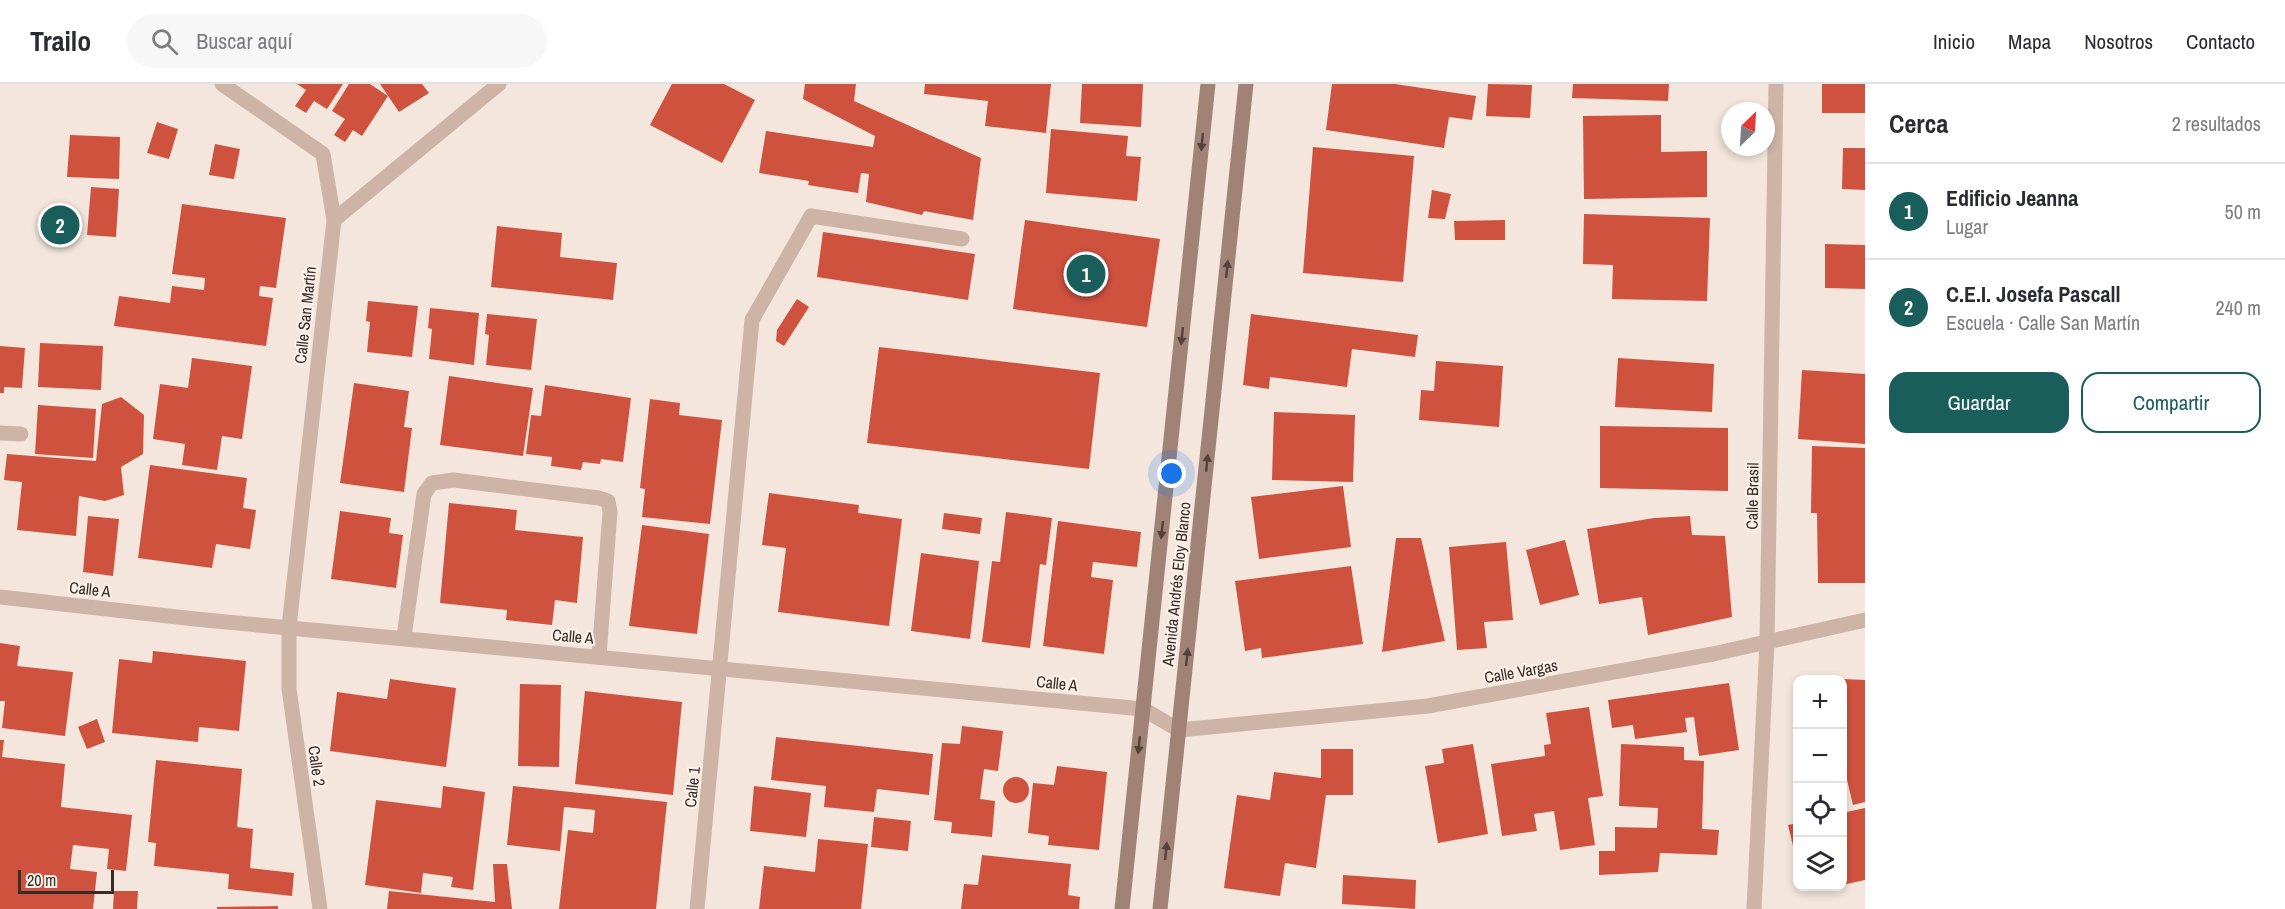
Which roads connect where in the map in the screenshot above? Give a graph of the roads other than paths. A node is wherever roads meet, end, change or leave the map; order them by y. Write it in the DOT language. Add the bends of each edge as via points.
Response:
graph roads {
  1 [pos="222,84"];
  2 [pos="499,84"];
  3 [pos="1208,84"];
  4 [pos="1246,84"];
  5 [pos="1776,84"];
  6 [pos="334,220"];
  7 [pos="962,239"];
  8 [pos="0,433"];
  9 [pos="21,434"];
  10 [pos="0,597"];
  11 [pos="1865,621"];
  12 [pos="288,627"];
  13 [pos="404,637"];
  14 [pos="1767,642"];
  15 [pos="599,656"];
  16 [pos="721,668"];
  17 [pos="1143,709"];
  18 [pos="1179,730"];
  19 [pos="320,909"];
  20 [pos="697,909"];
  21 [pos="1122,909"];
  22 [pos="1160,909"];
  23 [pos="1754,909"];
  1 -- 6 [label="street, Calle San Martín" via="323,154"];
  2 -- 6 [label="street"];
  3 -- 17 [label="street, Avenida Andrés Eloy Blanco, one-way"];
  18 -- 4 [label="street, Avenida Andrés Eloy Blanco, one-way"];
  5 -- 14 [label="street, Calle Brasil"];
  6 -- 12 [label="street, Calle San Martín"];
  7 -- 16 [label="street, Calle 1" via="811,216 752,320"];
  8 -- 9 [label="street"];
  10 -- 12 [label="street, Calle A"];
  11 -- 14 [label="street, Calle Vargas"];
  12 -- 13 [label="street, Calle A"];
  12 -- 19 [label="street, Calle 2" via="289,689"];
  13 -- 15 [label="street, Calle A"];
  13 -- 15 [label="street" via="424,494 432,483 454,480 608,501"];
  14 -- 18 [label="street, Calle Vargas" via="1428,706"];
  14 -- 23 [label="street, Calle Brasil"];
  15 -- 16 [label="street, Calle A"];
  16 -- 17 [label="street, Calle A"];
  16 -- 20 [label="street, Calle 1"];
  17 -- 18 [label="street"];
  17 -- 21 [label="street, Avenida Andrés Eloy Blanco, one-way"];
  22 -- 18 [label="street, Avenida Andrés Eloy Blanco, one-way"];
}
